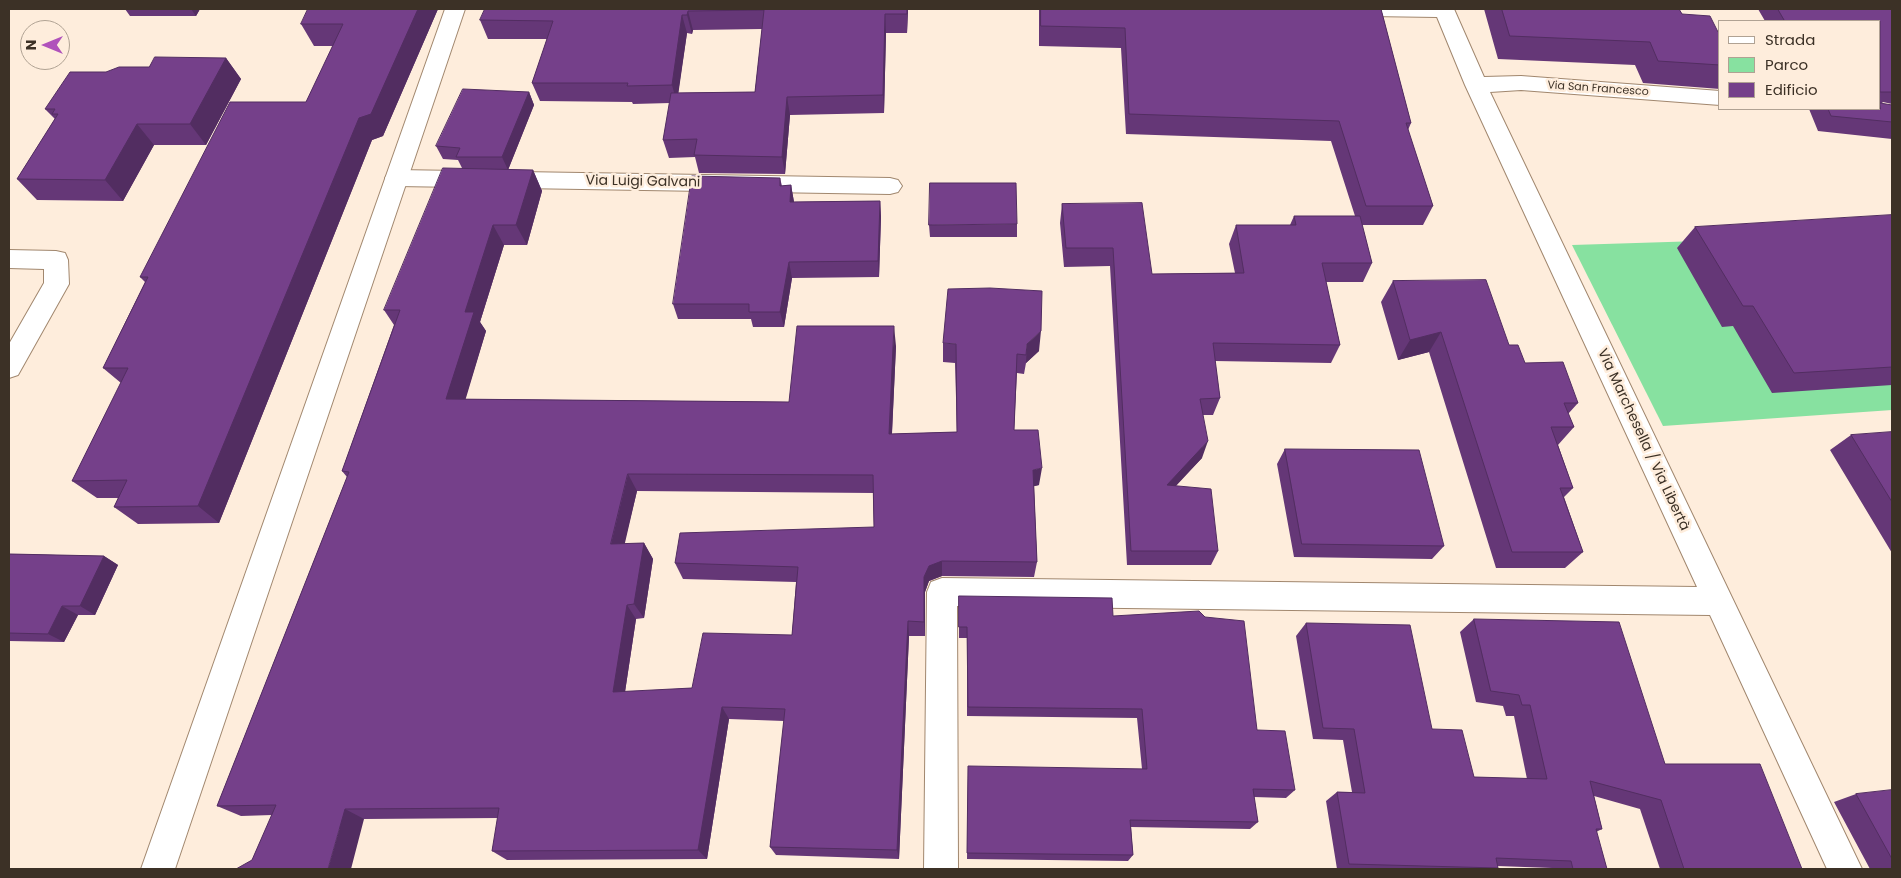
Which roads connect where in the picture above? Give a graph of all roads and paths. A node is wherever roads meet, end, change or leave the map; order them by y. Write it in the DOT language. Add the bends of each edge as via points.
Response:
graph roads {
  1 [pos="455,9"];
  2 [pos="1369,9"];
  3 [pos="1444,10"];
  4 [pos="1476,85"];
  5 [pos="1718,98"];
  6 [pos="396,178"];
  7 [pos="890,186"];
  8 [pos="9,259"];
  9 [pos="9,367"];
  10 [pos="1719,601"];
  11 [pos="158,869"];
  12 [pos="941,869"];
  13 [pos="1846,869"];
  1 -- 6 [label="street"];
  2 -- 3 [label="street"];
  3 -- 4 [label="street, Via Marchesella / Via Libertà"];
  4 -- 5 [label="street, Via San Francesco" via="1521,83"];
  4 -- 10 [label="street, Via Marchesella / Via Libertà"];
  6 -- 7 [label="street, Via Luigi Galvani"];
  6 -- 11 [label="street"];
  8 -- 9 [label="street" via="56,260 57,284"];
  10 -- 12 [label="street" via="942,592"];
  10 -- 13 [label="street, Via Marchesella / Via Libertà"];
}
